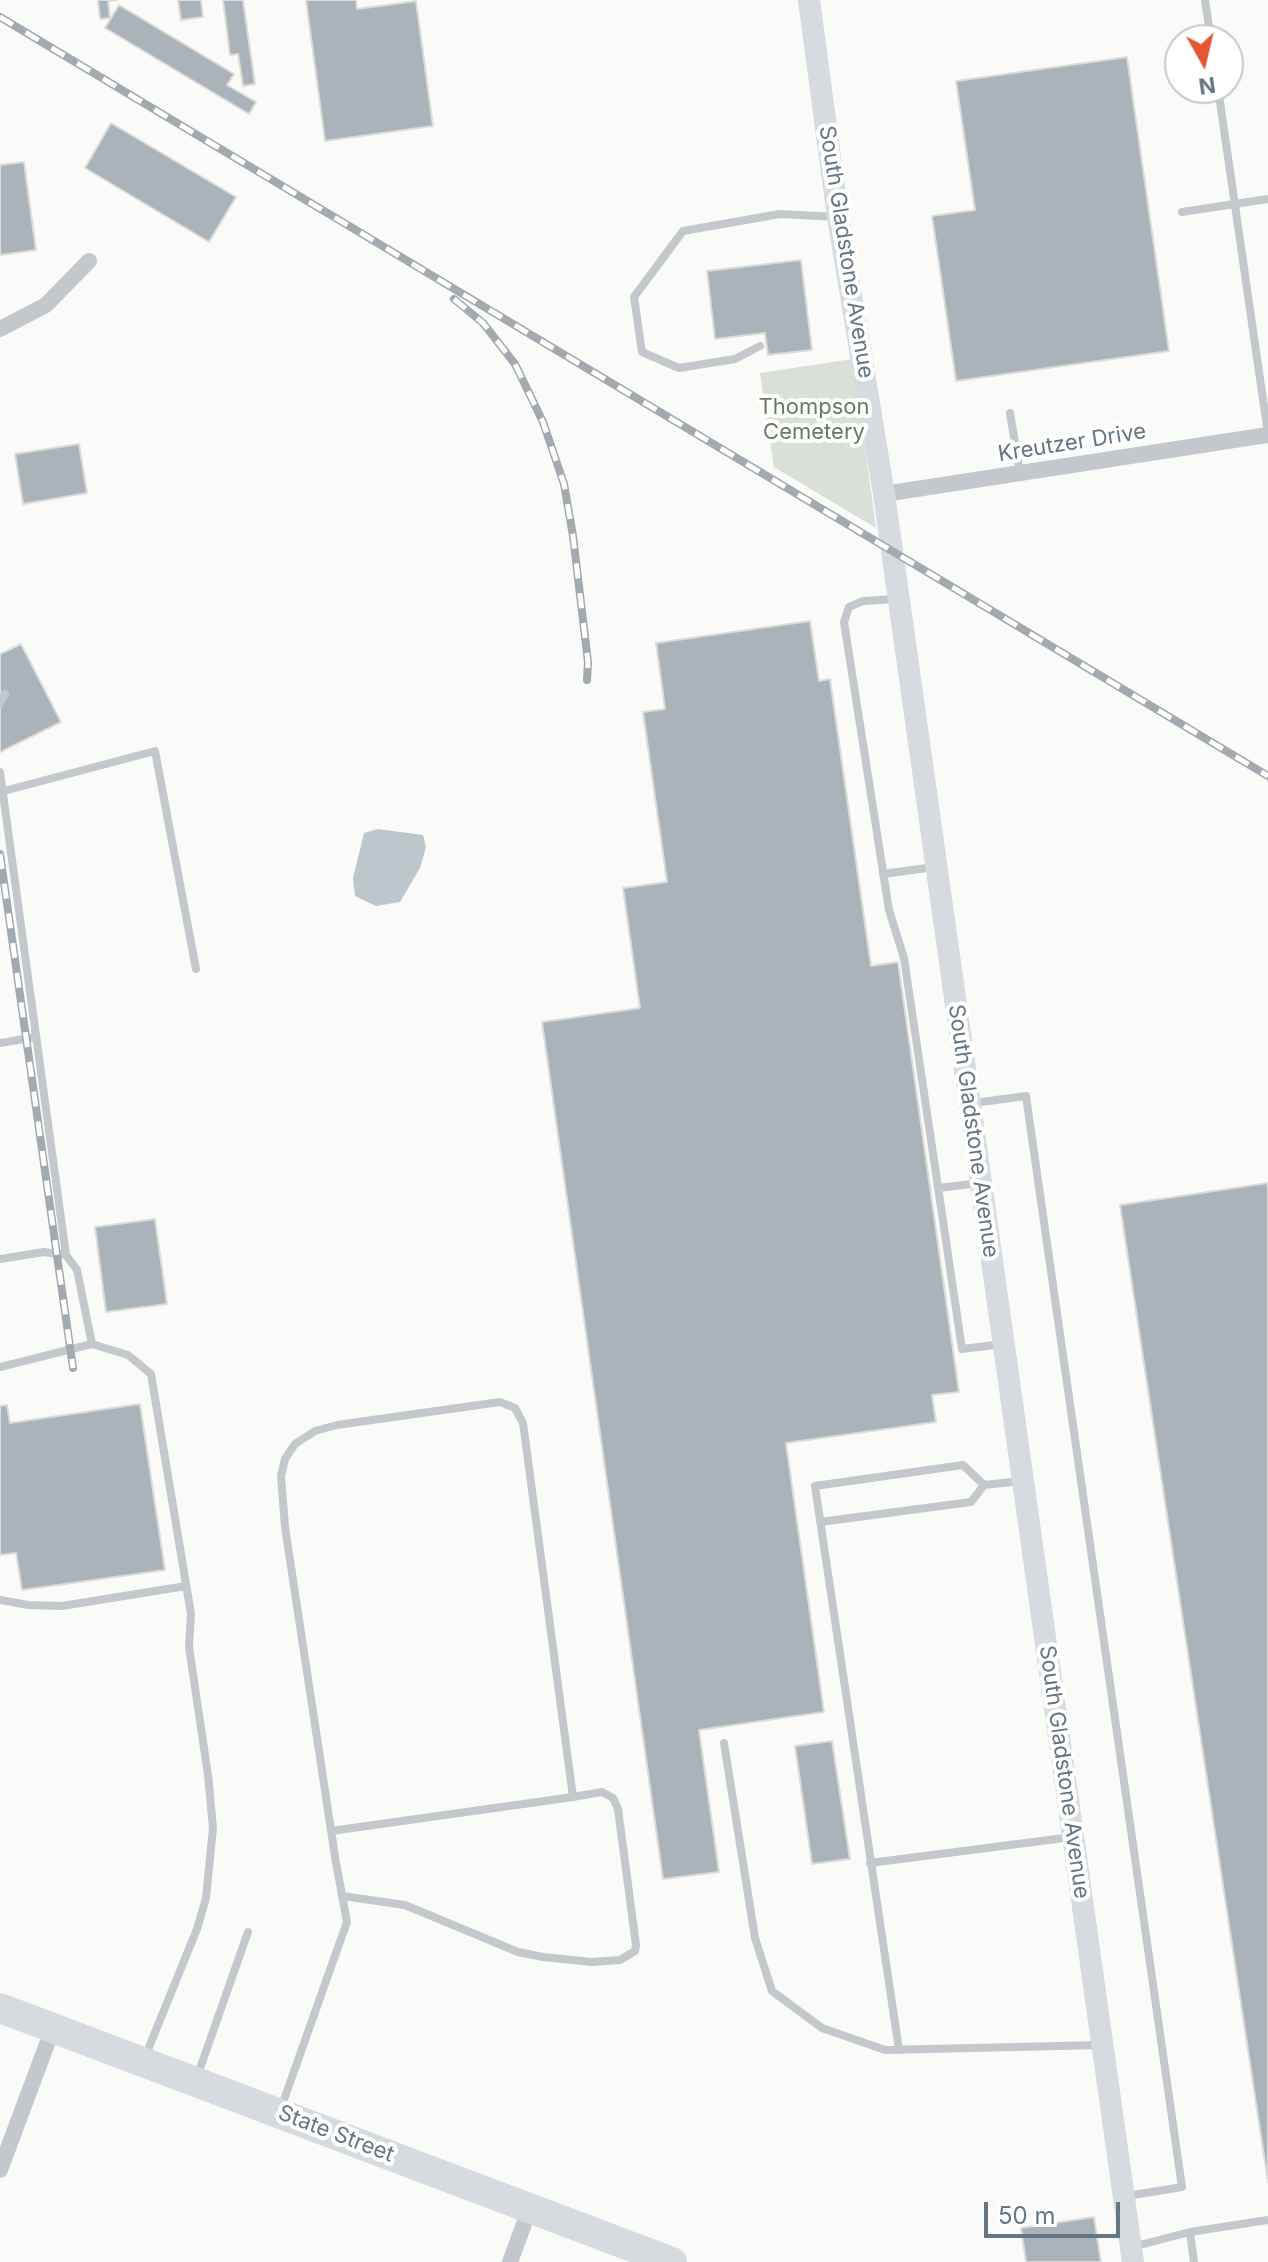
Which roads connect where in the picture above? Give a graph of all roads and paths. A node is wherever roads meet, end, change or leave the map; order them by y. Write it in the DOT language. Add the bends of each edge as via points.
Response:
graph roads {
  1 [pos="809,0"];
  2 [pos="1205,0"];
  3 [pos="1209,24"];
  4 [pos="1220,104"];
  5 [pos="1268,199"];
  6 [pos="1234,203"];
  7 [pos="1182,212"];
  8 [pos="838,217"];
  9 [pos="89,261"];
  10 [pos="0,329"];
  11 [pos="760,346"];
  12 [pos="1010,413"];
  13 [pos="1268,435"];
  14 [pos="1020,473"];
  15 [pos="884,494"];
  16 [pos="897,599"];
  17 [pos="0,772"];
  18 [pos="2,790"];
  19 [pos="935,867"];
  20 [pos="883,874"];
  21 [pos="196,969"];
  22 [pos="36,1037"];
  23 [pos="0,1043"];
  24 [pos="969,1104"];
  25 [pos="980,1183"];
  26 [pos="938,1188"];
  27 [pos="66,1255"];
  28 [pos="0,1259"];
  29 [pos="92,1344"];
  30 [pos="1003,1344"];
  31 [pos="0,1367"];
  32 [pos="1022,1480"];
  33 [pos="984,1485"];
  34 [pos="820,1522"];
  35 [pos="186,1586"];
  36 [pos="0,1600"];
  37 [pos="724,1743"];
  38 [pos="573,1797"];
  39 [pos="331,1831"];
  40 [pos="1073,1837"];
  41 [pos="870,1863"];
  42 [pos="342,1896"];
  43 [pos="248,1932"];
  44 [pos="0,2008"];
  45 [pos="53,2028"];
  46 [pos="1102,2045"];
  47 [pos="899,2050"];
  48 [pos="143,2061"];
  49 [pos="195,2081"];
  50 [pos="280,2112"];
  51 [pos="0,2170"];
  52 [pos="1124,2196"];
  53 [pos="530,2208"];
  54 [pos="1268,2220"];
  55 [pos="1190,2232"];
  56 [pos="1132,2255"];
  57 [pos="510,2262"];
  58 [pos="672,2262"];
  59 [pos="1194,2262"];
  1 -- 8 [label="street, South Gladstone Avenue"];
  2 -- 3 [label="lane"];
  4 -- 6 [label="lane"];
  5 -- 6 [label="lane"];
  6 -- 7 [label="lane"];
  6 -- 13 [label="lane"];
  8 -- 11 [label="lane" via="780,214 683,231 634,297 642,352 679,368 735,359"];
  8 -- 15 [label="street, South Gladstone Avenue"];
  9 -- 10 [label="street" via="46,305"];
  12 -- 14 [label="lane"];
  13 -- 14 [label="street, Kreutzer Drive"];
  14 -- 15 [label="street, Kreutzer Drive"];
  15 -- 16 [label="street, South Gladstone Avenue"];
  16 -- 19 [label="street, South Gladstone Avenue"];
  16 -- 20 [label="lane" via="849,607 844,622"];
  17 -- 18 [label="lane"];
  18 -- 21 [label="lane" via="155,751"];
  18 -- 22 [label="lane"];
  19 -- 20 [label="lane"];
  19 -- 24 [label="street, South Gladstone Avenue"];
  20 -- 26 [label="lane" via="904,958"];
  22 -- 23 [label="lane"];
  22 -- 27 [label="lane"];
  24 -- 25 [label="street, South Gladstone Avenue"];
  24 -- 52 [label="lane" via="1026,1096 1182,2187"];
  25 -- 26 [label="lane"];
  25 -- 30 [label="street, South Gladstone Avenue"];
  26 -- 30 [label="lane" via="962,1349"];
  27 -- 28 [label="lane" via="44,1252"];
  27 -- 29 [label="lane" via="77,1270"];
  29 -- 31 [label="lane"];
  29 -- 35 [label="lane" via="128,1355 151,1374"];
  30 -- 32 [label="street, South Gladstone Avenue"];
  32 -- 33 [label="lane"];
  32 -- 40 [label="street, South Gladstone Avenue"];
  33 -- 34 [label="lane" via="971,1502"];
  33 -- 34 [label="lane" via="963,1465 815,1486"];
  34 -- 41 [label="lane"];
  35 -- 36 [label="lane" via="62,1606"];
  35 -- 48 [label="lane" via="213,1828 206,1898 197,1929"];
  37 -- 47 [label="lane" via="755,1938 772,1991 822,2028"];
  38 -- 39 [label="lane"];
  38 -- 39 [label="lane" via="523,1423 515,1408 500,1402 315,1431 295,1444 285,1459 285,1527"];
  38 -- 42 [label="lane" via="602,1792 618,1809 636,1945 620,1960 592,1962 518,1952 405,1905"];
  39 -- 42 [label="lane"];
  40 -- 41 [label="lane"];
  40 -- 46 [label="street, South Gladstone Avenue"];
  41 -- 47 [label="lane"];
  42 -- 50 [label="lane" via="347,1922"];
  43 -- 49 [label="lane"];
  44 -- 45 [label="highway, State Street"];
  45 -- 48 [label="highway, State Street"];
  45 -- 51 [label="street"];
  46 -- 47 [label="lane"];
  46 -- 52 [label="street, South Gladstone Avenue"];
  48 -- 49 [label="highway, State Street"];
  49 -- 50 [label="highway, State Street"];
  50 -- 53 [label="highway, State Street"];
  52 -- 56 [label="street, South Gladstone Avenue"];
  53 -- 57 [label="street"];
  53 -- 58 [label="highway, State Street"];
  54 -- 55 [label="lane"];
  55 -- 56 [label="lane"];
  55 -- 59 [label="lane"];
}
